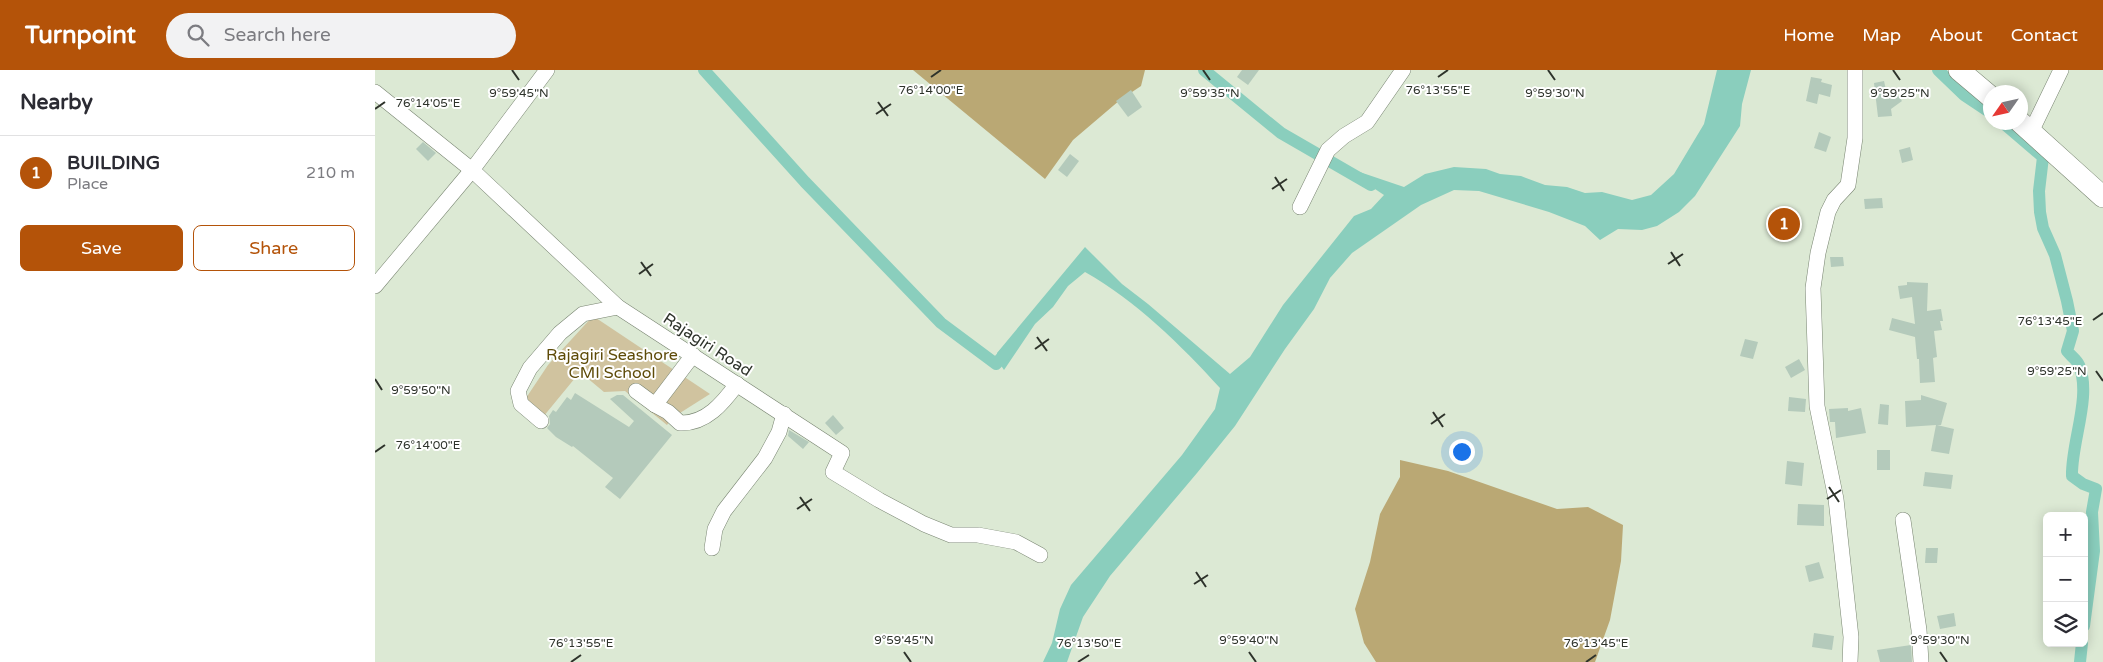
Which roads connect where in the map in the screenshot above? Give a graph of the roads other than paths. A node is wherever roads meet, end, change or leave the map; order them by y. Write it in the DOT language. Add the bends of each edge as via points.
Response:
graph roads {
  1 [pos="547,70"];
  2 [pos="1403,70"];
  3 [pos="1855,70"];
  4 [pos="1959,70"];
  5 [pos="2061,70"];
  6 [pos="1983,90"];
  7 [pos="375,92"];
  8 [pos="2028,124"];
  9 [pos="2028,129"];
  10 [pos="472,170"];
  11 [pos="2103,197"];
  12 [pos="1300,207"];
  13 [pos="375,286"];
  14 [pos="618,307"];
  15 [pos="693,355"];
  16 [pos="737,384"];
  17 [pos="636,391"];
  18 [pos="655,405"];
  19 [pos="784,414"];
  20 [pos="541,421"];
  21 [pos="1903,520"];
  22 [pos="712,548"];
  23 [pos="1040,555"];
  24 [pos="1850,662"];
  25 [pos="1921,662"];
  1 -- 10 [label="street"];
  2 -- 12 [label="street" via="1367,122 1328,150"];
  3 -- 24 [label="street" via="1855,138 1848,185 1828,212 1813,288 1817,406 1836,499 1851,637"];
  4 -- 6 [label="main road"];
  5 -- 8 [label="street"];
  7 -- 10 [label="street, Rajagiri Road"];
  9 -- 11 [label="main road"];
  10 -- 13 [label="street"];
  10 -- 14 [label="street, Rajagiri Road"];
  14 -- 15 [label="street, Rajagiri Road"];
  14 -- 20 [label="street" via="583,314 530,368 518,391 521,404"];
  15 -- 16 [label="street, Rajagiri Road"];
  15 -- 18 [label="street"];
  16 -- 18 [label="street" via="729,397 705,418 688,424 680,423"];
  16 -- 19 [label="street, Rajagiri Road"];
  17 -- 18 [label="street"];
  19 -- 22 [label="street" via="779,432 765,458 724,511 715,529"];
  19 -- 23 [label="street, Rajagiri Road" via="842,453 833,472 879,500 951,535 978,535 1016,542"];
  21 -- 25 [label="street"];
}
